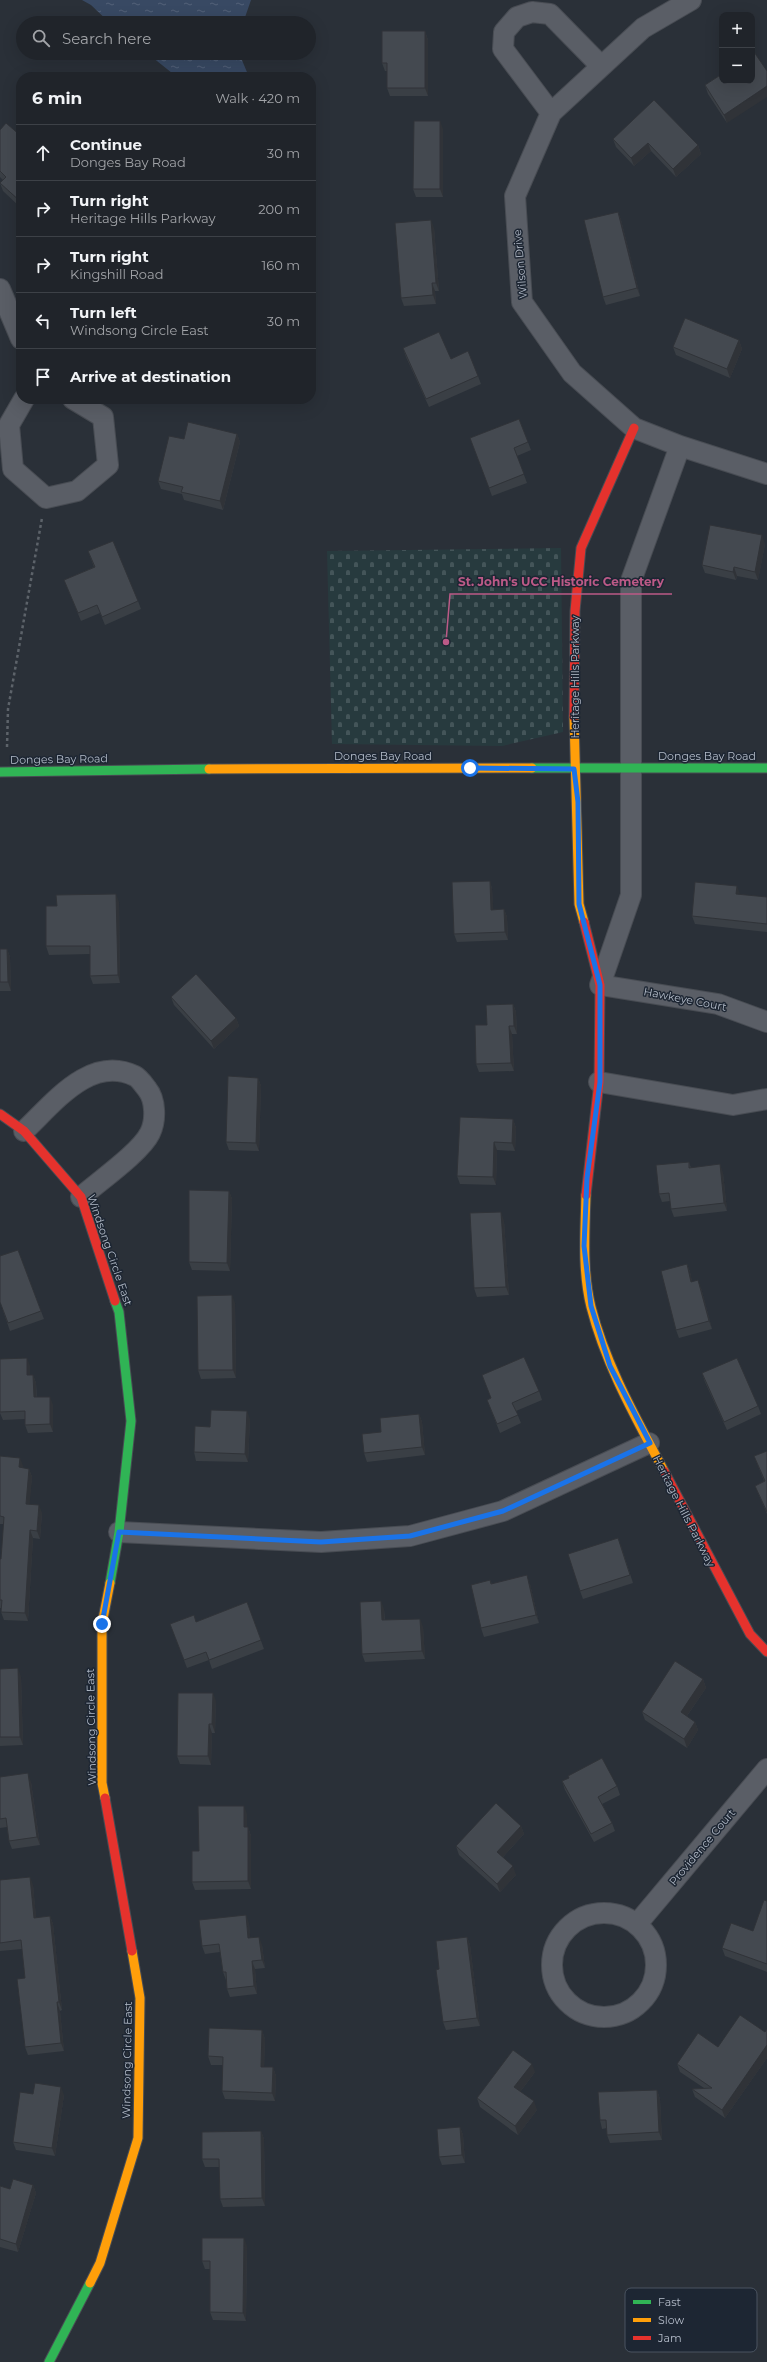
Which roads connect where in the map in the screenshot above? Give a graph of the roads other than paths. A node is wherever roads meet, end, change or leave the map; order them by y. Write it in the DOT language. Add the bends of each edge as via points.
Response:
graph roads {
  1 [pos="691,0"];
  2 [pos="601,66"];
  3 [pos="551,113"];
  4 [pos="0,288"];
  5 [pos="16,327"];
  6 [pos="21,404"];
  7 [pos="81,404"];
  8 [pos="634,428"];
  9 [pos="680,446"];
  10 [pos="767,474"];
  11 [pos="767,768"];
  12 [pos="574,769"];
  13 [pos="630,769"];
  14 [pos="0,772"];
  15 [pos="600,985"];
  16 [pos="767,1022"];
  17 [pos="600,1082"];
  18 [pos="767,1099"];
  19 [pos="0,1114"];
  20 [pos="24,1131"];
  21 [pos="81,1197"];
  22 [pos="650,1443"];
  23 [pos="119,1532"];
  24 [pos="767,1652"];
  25 [pos="767,1769"];
  26 [pos="637,1924"];
  27 [pos="49,2362"];
  1 -- 2 [label="street, Wilson Drive" via="643,28"];
  2 -- 3 [label="street, Wilson Drive"];
  2 -- 3 [label="street" via="550,14 532,12 516,17 504,32 503,49"];
  3 -- 8 [label="street, Wilson Drive" via="515,196 522,302 572,373"];
  4 -- 5 [label="street"];
  6 -- 7 [label="street" via="9,425 13,469 46,498 76,491 108,465 102,417"];
  8 -- 9 [label="street"];
  8 -- 12 [label="street, Heritage Hills Parkway" via="582,548 575,611"];
  9 -- 10 [label="street"];
  9 -- 13 [label="street, Heritage Hills Parkway" via="631,581"];
  11 -- 13 [label="street, Donges Bay Road"];
  12 -- 13 [label="street, Donges Bay Road"];
  12 -- 14 [label="street, Donges Bay Road" via="320,768"];
  12 -- 15 [label="street, Heritage Hills Parkway" via="578,802 579,904"];
  13 -- 15 [label="street, Heritage Hills Parkway" via="631,895"];
  15 -- 16 [label="street, Hawkeye Court" via="718,1004"];
  15 -- 17 [label="street, Heritage Hills Parkway"];
  17 -- 18 [label="street" via="733,1105"];
  17 -- 22 [label="street, Heritage Hills Parkway" via="587,1178 584,1246 591,1306 610,1366"];
  19 -- 20 [label="street, Windsong Circle East"];
  20 -- 21 [label="street, Windsong Circle East"];
  20 -- 21 [label="street" via="81,1078 107,1069 136,1076 150,1092 154,1112 150,1133 136,1150"];
  21 -- 23 [label="street, Windsong Circle East" via="120,1320 131,1421"];
  22 -- 23 [label="street" via="503,1511 410,1536 321,1542"];
  22 -- 24 [label="street, Heritage Hills Parkway" via="698,1540 750,1634"];
  23 -- 27 [label="street, Windsong Circle East" via="102,1624 102,1783 140,1998 138,2138 100,2263"];
  25 -- 26 [label="street, Providence Court"];
  26 -- 26 [label="street" via="622,1916 604,1912 586,1915 571,1924 559,1937 552,1954 552,1971 555,1983 568,2002 583,2012 599,2016 630,2009 643,1998 652,1985 656,1969 648,1937"];
}
